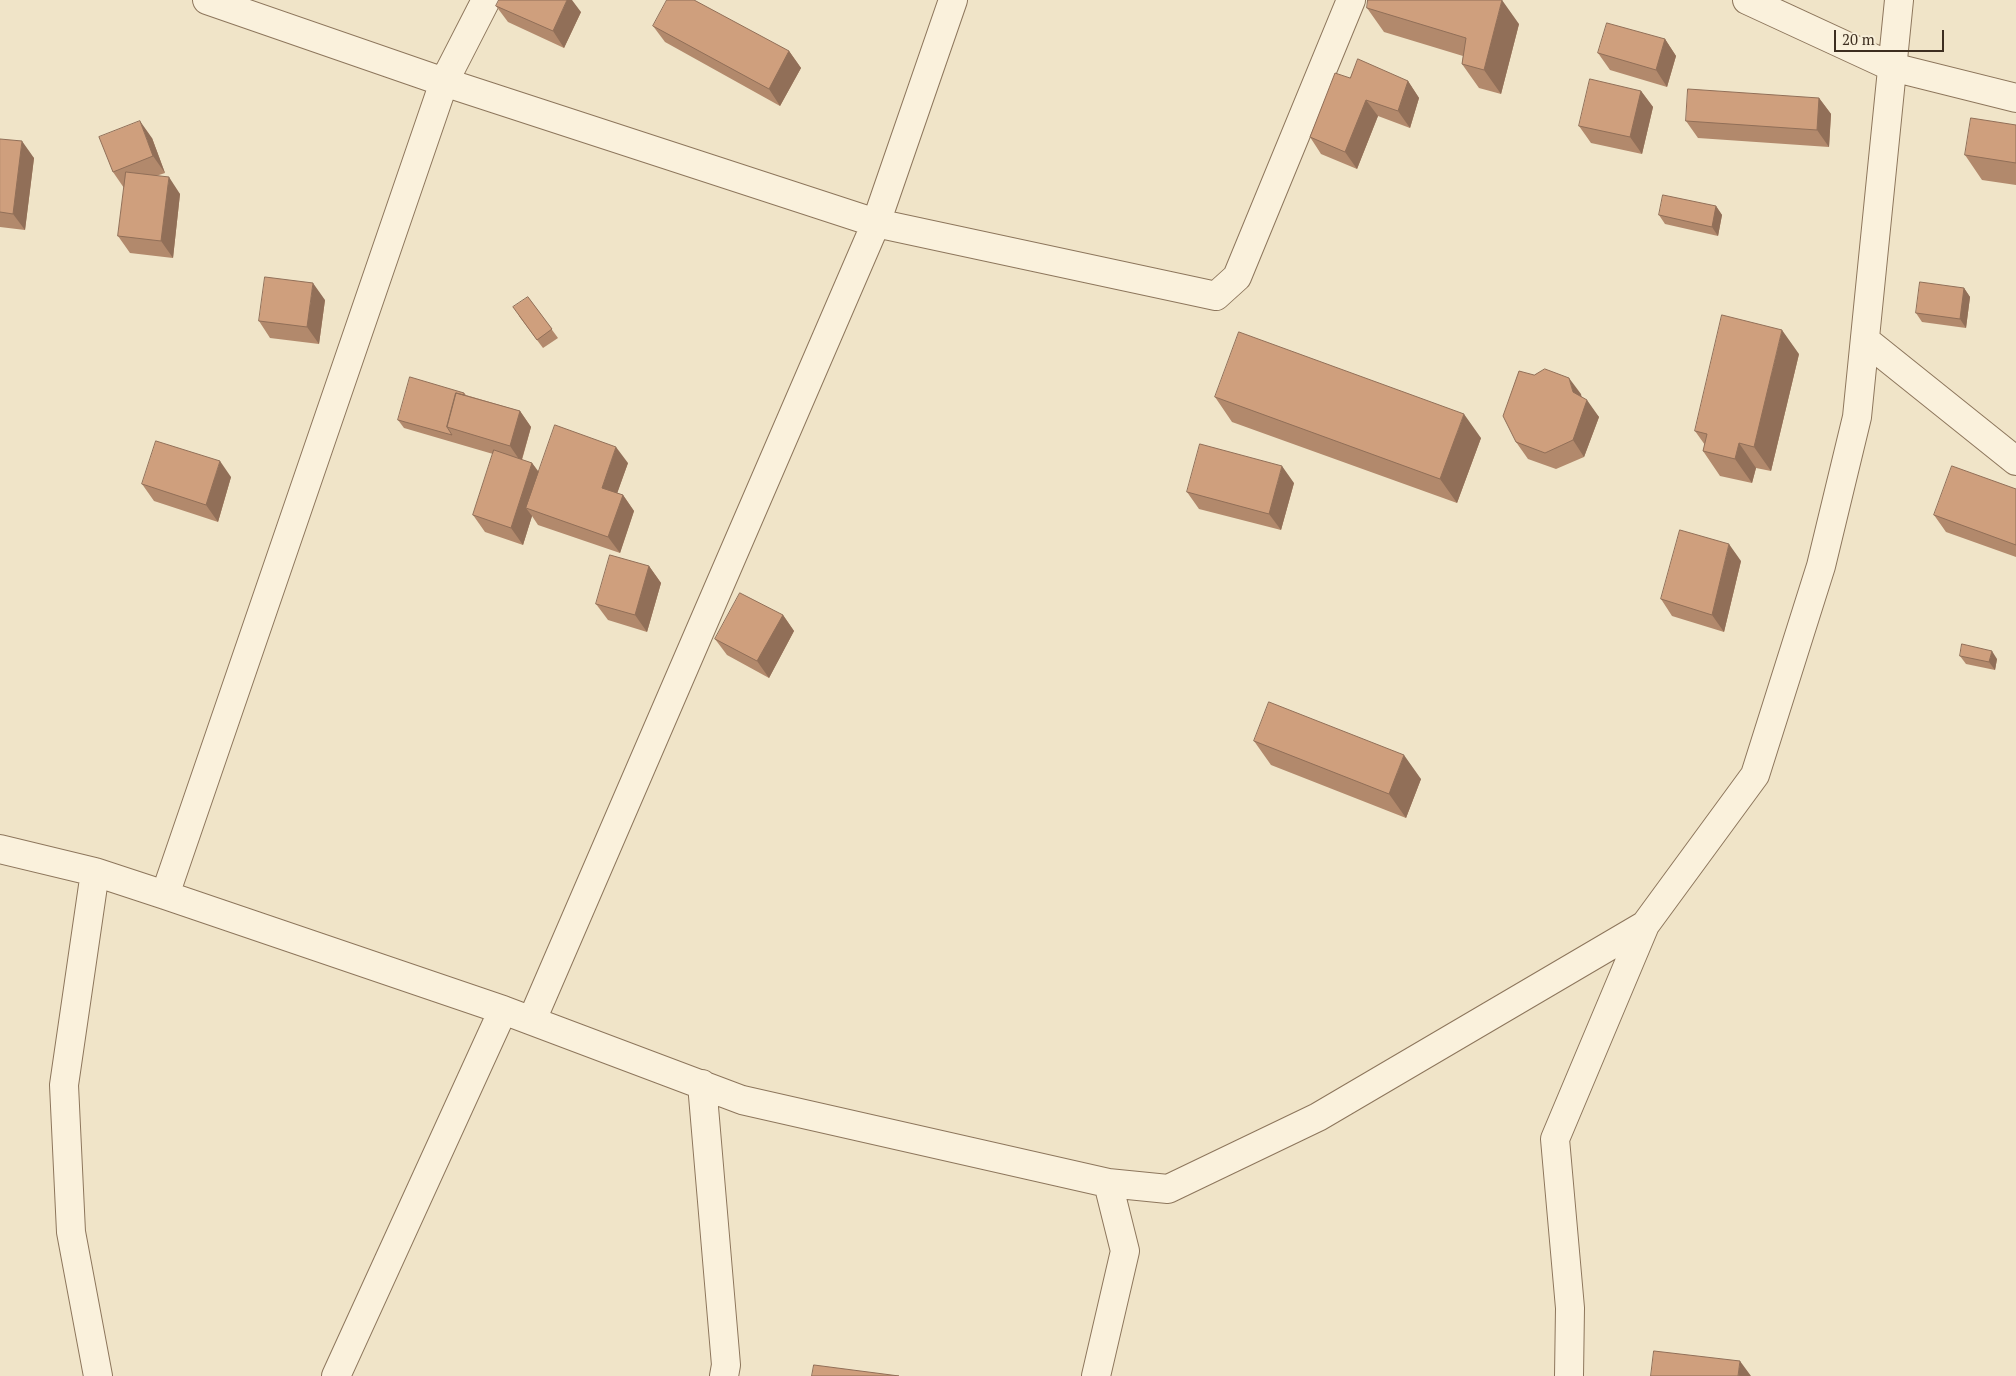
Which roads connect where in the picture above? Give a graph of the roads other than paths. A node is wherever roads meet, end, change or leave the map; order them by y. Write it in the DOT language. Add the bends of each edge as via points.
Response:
graph roads {
  1 [pos="207,0"];
  2 [pos="486,0"];
  3 [pos="954,0"];
  4 [pos="1351,0"];
  5 [pos="1748,0"];
  6 [pos="1899,0"];
  7 [pos="1892,67"];
  8 [pos="444,82"];
  9 [pos="2016,98"];
  10 [pos="876,223"];
  11 [pos="1865,340"];
  12 [pos="2016,461"];
  13 [pos="0,849"];
  14 [pos="95,872"];
  15 [pos="165,895"];
  16 [pos="1645,925"];
  17 [pos="503,1010"];
  18 [pos="532,1020"];
  19 [pos="702,1084"];
  20 [pos="1108,1183"];
  21 [pos="98,1376"];
  22 [pos="336,1376"];
  23 [pos="724,1376"];
  24 [pos="1096,1376"];
  25 [pos="1569,1376"];
  1 -- 8 [label="street"];
  2 -- 8 [label="street"];
  3 -- 10 [label="street"];
  4 -- 10 [label="street" via="1238,278 1216,296"];
  5 -- 7 [label="street"];
  6 -- 7 [label="street"];
  7 -- 9 [label="street"];
  7 -- 11 [label="street"];
  8 -- 10 [label="street"];
  8 -- 15 [label="street"];
  10 -- 18 [label="street"];
  11 -- 12 [label="street"];
  11 -- 16 [label="street" via="1857,417 1821,566 1755,775"];
  13 -- 14 [label="street"];
  14 -- 15 [label="street"];
  14 -- 21 [label="street" via="64,1085 71,1232"];
  15 -- 17 [label="street"];
  16 -- 20 [label="street" via="1318,1117 1277,1137 1168,1189"];
  16 -- 25 [label="street" via="1555,1139 1570,1308"];
  17 -- 18 [label="street"];
  17 -- 22 [label="street"];
  18 -- 19 [label="street"];
  19 -- 20 [label="street" via="742,1100"];
  19 -- 23 [label="street" via="726,1365"];
  20 -- 24 [label="street" via="1125,1251"];
}
